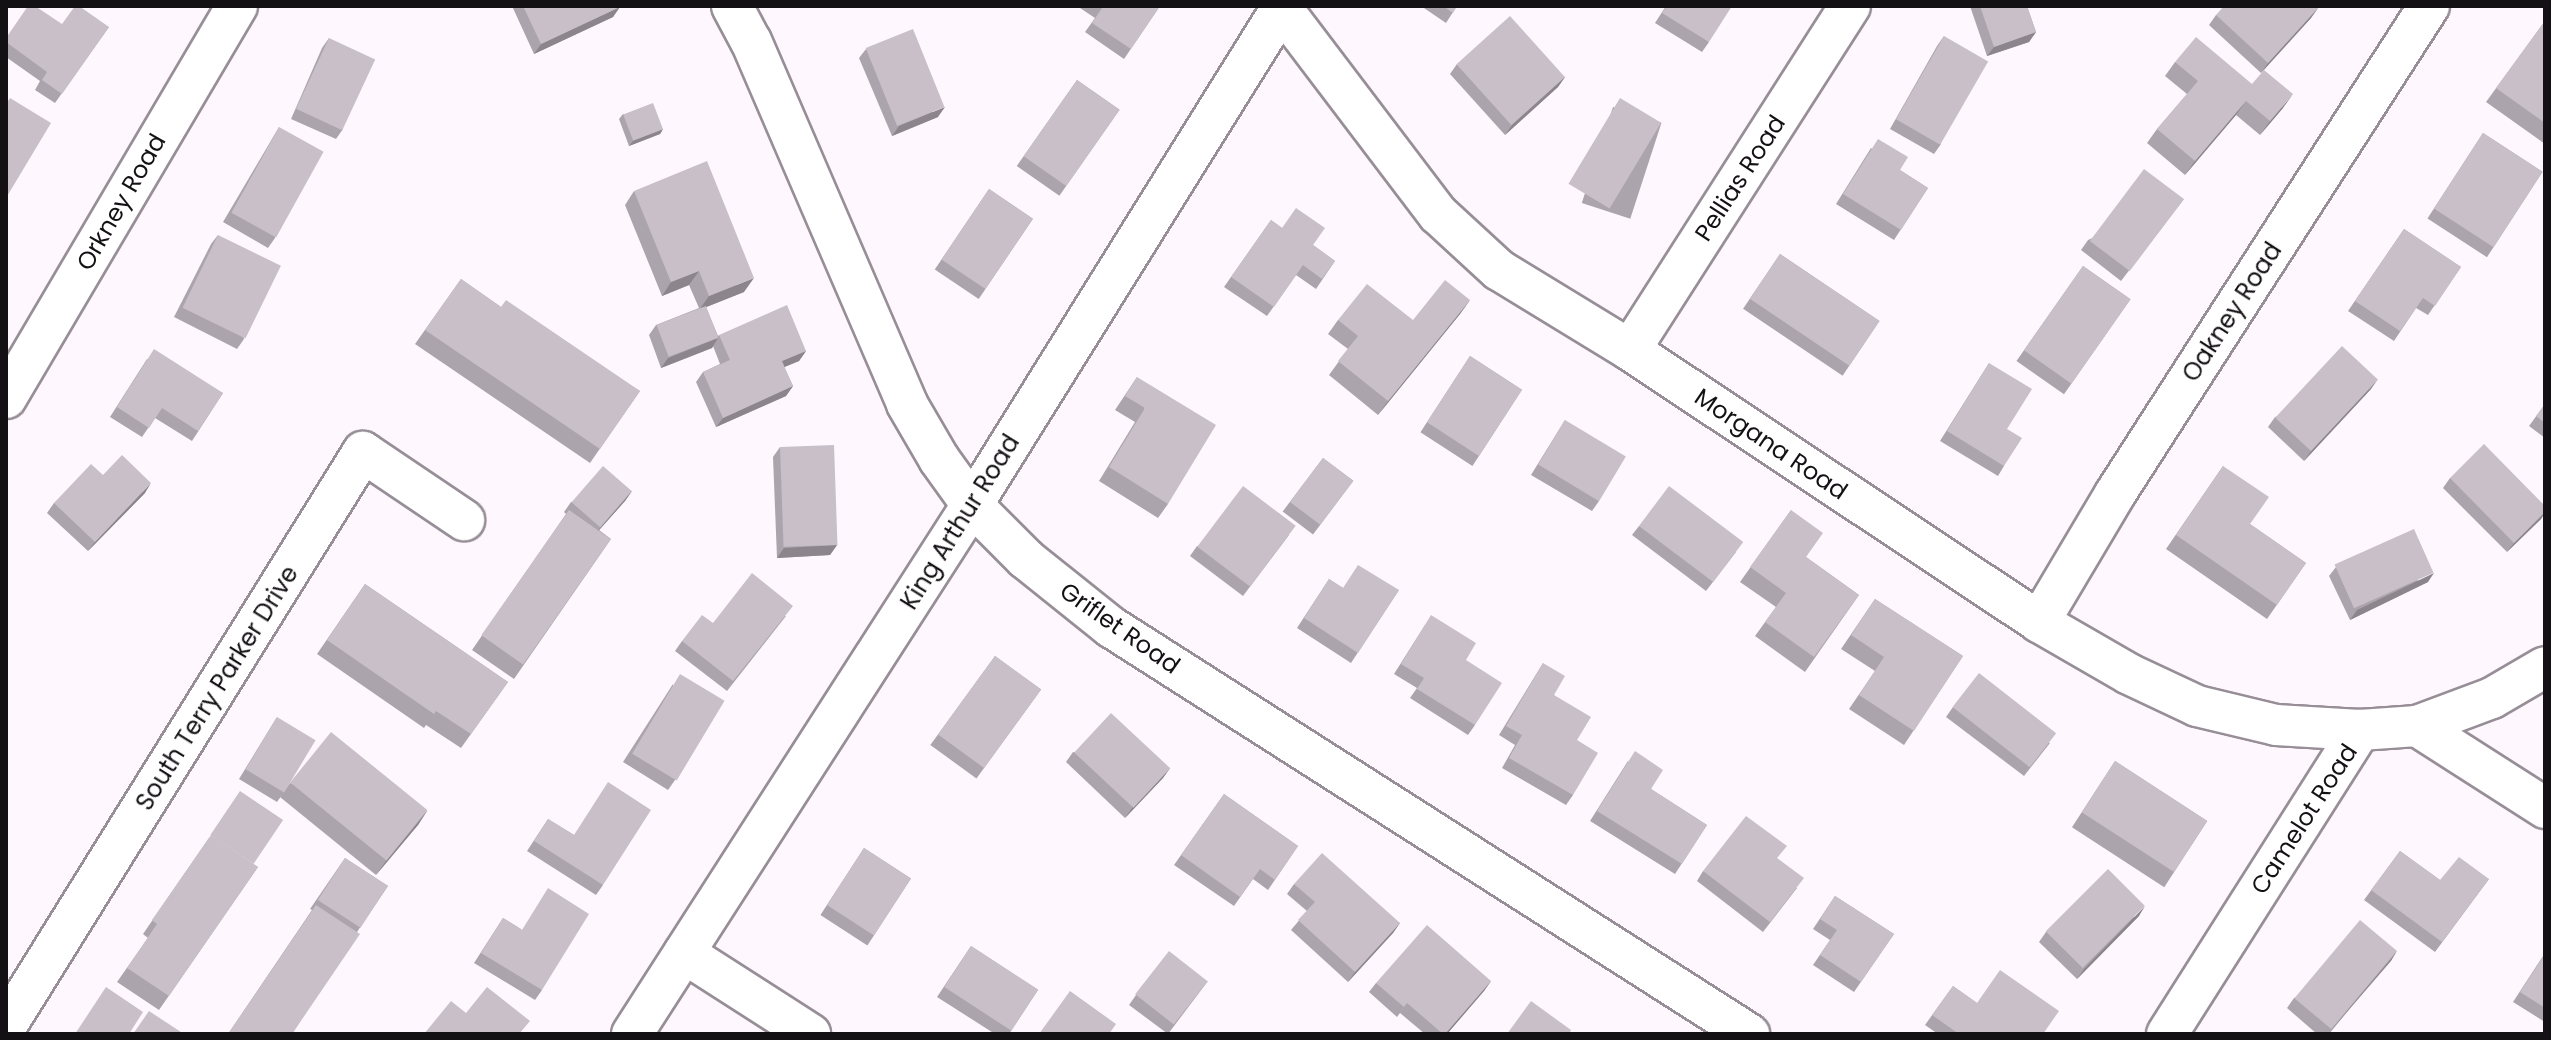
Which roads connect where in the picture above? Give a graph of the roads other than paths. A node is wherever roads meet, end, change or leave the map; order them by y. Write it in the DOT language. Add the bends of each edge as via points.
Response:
graph roads {
  1 [pos="237,6"];
  2 [pos="732,6"];
  3 [pos="1850,6"];
  4 [pos="2429,6"];
  5 [pos="1282,7"];
  6 [pos="1630,350"];
  7 [pos="6,398"];
  8 [pos="972,505"];
  9 [pos="464,520"];
  10 [pos="2039,622"];
  11 [pos="2545,667"];
  12 [pos="2417,726"];
  13 [pos="2360,730"];
  14 [pos="2545,808"];
  15 [pos="684,953"];
  16 [pos="6,1026"];
  17 [pos="632,1034"];
  18 [pos="810,1034"];
  19 [pos="1749,1034"];
  20 [pos="2167,1034"];
  1 -- 7 [label="street, Orkney Road"];
  2 -- 8 [label="street, Griflet Road" via="907,404"];
  3 -- 6 [label="street, Pellias Road"];
  4 -- 10 [label="street, Oakney Road" via="2115,494"];
  5 -- 6 [label="street, Morgana Road" via="1438,214 1499,270"];
  5 -- 8 [label="street, King Arthur Road"];
  6 -- 10 [label="street, Morgana Road"];
  8 -- 15 [label="street, King Arthur Road"];
  8 -- 19 [label="street, Griflet Road" via="1026,559 1111,627"];
  9 -- 16 [label="street, South Terry Parker Drive" via="363,452"];
  10 -- 13 [label="street, Morgana Road" via="2197,706 2276,725"];
  11 -- 12 [label="street, Camelot Road" via="2492,698"];
  12 -- 13 [label="street, Camelot Road"];
  12 -- 14 [label="street"];
  13 -- 20 [label="street, Camelot Road"];
  15 -- 17 [label="street, King Arthur Road"];
  15 -- 18 [label="street"];
}
